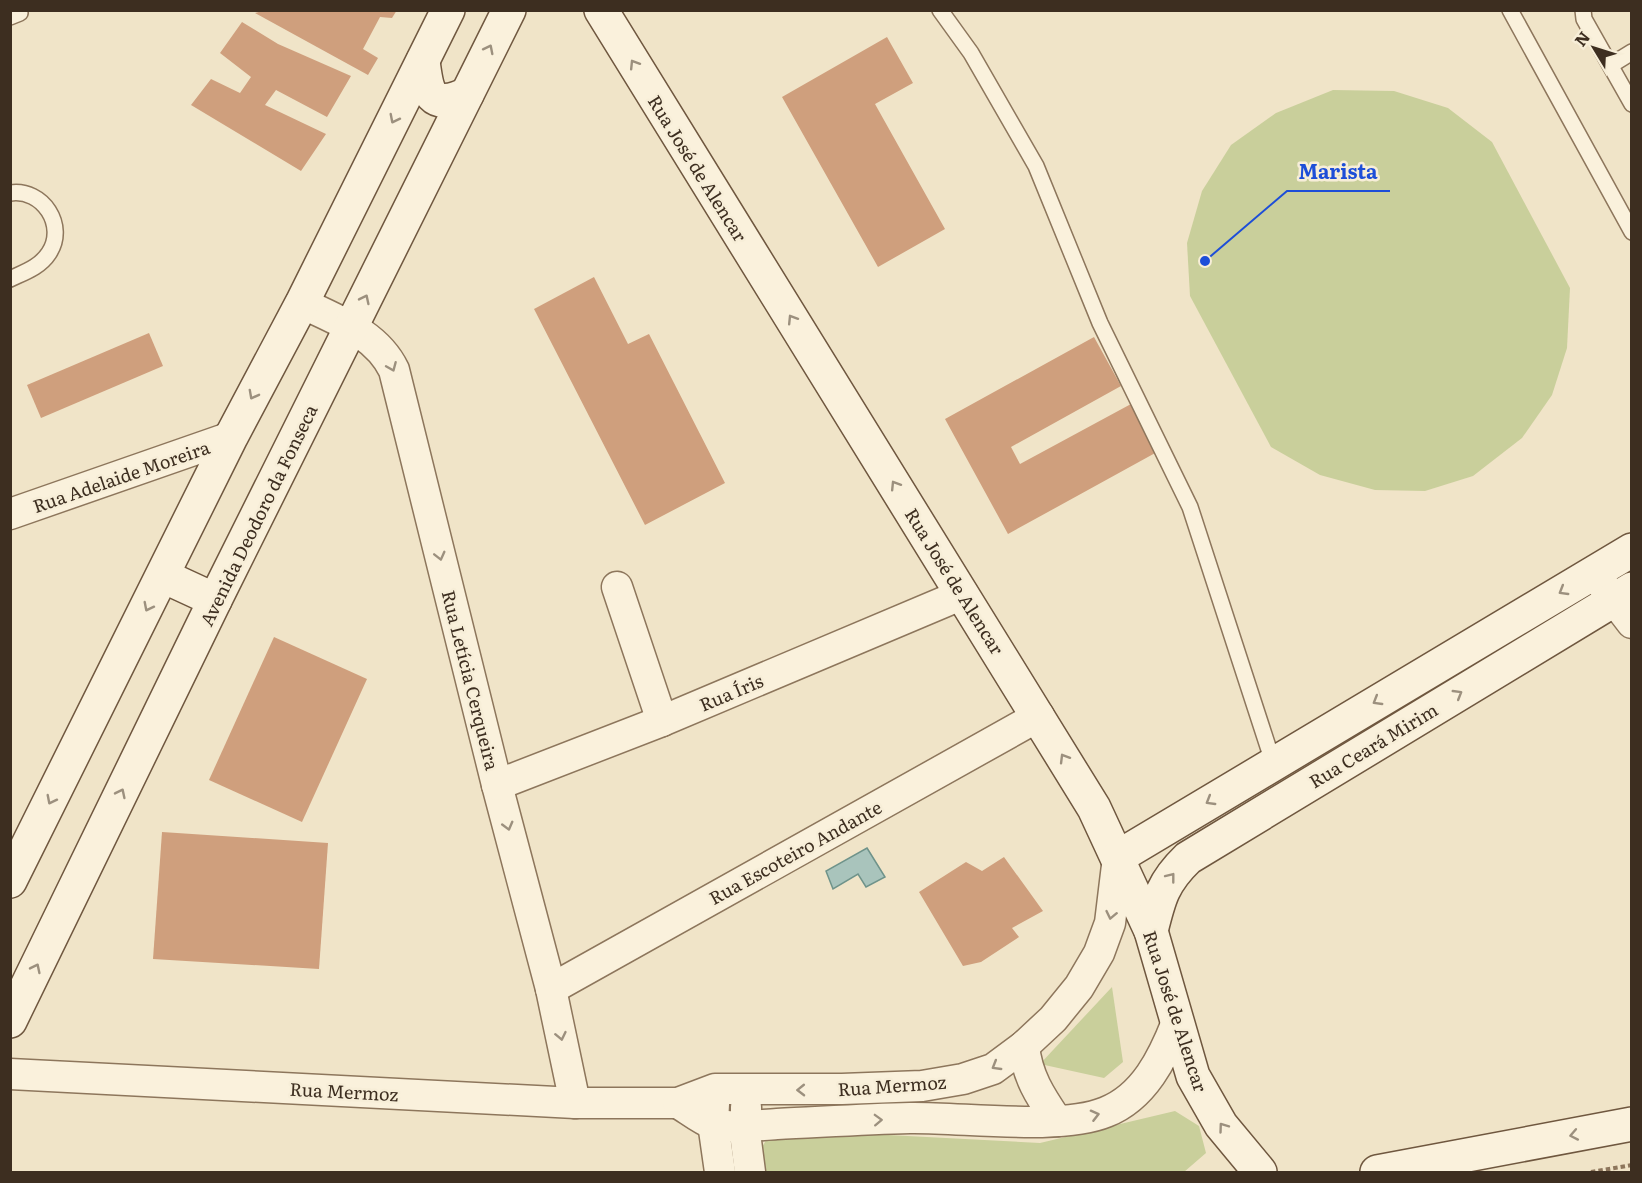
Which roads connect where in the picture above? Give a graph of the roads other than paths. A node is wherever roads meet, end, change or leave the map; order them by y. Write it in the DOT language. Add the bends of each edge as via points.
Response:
graph roads {
  1 [pos="448,10"];
  2 [pos="509,10"];
  3 [pos="601,10"];
  4 [pos="940,10"];
  5 [pos="1510,10"];
  6 [pos="1584,10"];
  7 [pos="1632,52"];
  8 [pos="423,61"];
  9 [pos="1611,65"];
  10 [pos="467,94"];
  11 [pos="1632,104"];
  12 [pos="10,193"];
  13 [pos="1632,232"];
  14 [pos="10,279"];
  15 [pos="302,303"];
  16 [pos="351,327"];
  17 [pos="231,437"];
  18 [pos="10,514"];
  19 [pos="1632,550"];
  20 [pos="1594,573"];
  21 [pos="163,576"];
  22 [pos="617,587"];
  23 [pos="963,594"];
  24 [pos="215,600"];
  25 [pos="1626,604"];
  26 [pos="1039,716"];
  27 [pos="662,721"];
  28 [pos="1273,762"];
  29 [pos="497,785"];
  30 [pos="1118,857"];
  31 [pos="10,881"];
  32 [pos="1151,931"];
  33 [pos="551,989"];
  34 [pos="10,1021"];
  35 [pos="1177,1022"];
  36 [pos="1024,1046"];
  37 [pos="10,1074"];
  38 [pos="715,1089"];
  39 [pos="746,1091"];
  40 [pos="575,1103"];
  41 [pos="678,1103"];
  42 [pos="1057,1121"];
  43 [pos="713,1124"];
  44 [pos="1632,1124"];
  45 [pos="746,1125"];
  46 [pos="1424,1167"];
  47 [pos="720,1173"];
  48 [pos="750,1173"];
  49 [pos="1260,1173"];
  50 [pos="1377,1173"];
  1 -- 8 [label="street"];
  10 -- 2 [label="street, Avenida Deodoro da Fonseca, one-way"];
  23 -- 3 [label="street, Rua José de Alencar, one-way"];
  4 -- 28 [label="lane" via="971,53 1035,166 1100,323 1190,507"];
  5 -- 13 [label="lane"];
  6 -- 9 [label="lane" via="1582,16"];
  7 -- 9 [label="lane"];
  8 -- 10 [label="street" via="427,90 437,99 451,101"];
  8 -- 15 [label="street, one-way"];
  9 -- 11 [label="lane"];
  16 -- 10 [label="street, Avenida Deodoro da Fonseca, one-way"];
  12 -- 14 [label="lane" via="30,195 40,201 52,216 55,231 54,242 41,263"];
  15 -- 16 [label="street, Rua Letícia Cerqueira"];
  15 -- 17 [label="street, one-way"];
  16 -- 24 [label="street, Avenida Deodoro da Fonseca"];
  16 -- 29 [label="street, Rua Letícia Cerqueira, one-way" via="377,345 394,369"];
  17 -- 18 [label="street, Rua Adelaide Moreira"];
  17 -- 21 [label="street"];
  19 -- 20 [label="street, Rua Ceará Mirim"];
  20 -- 25 [label="street"];
  20 -- 28 [label="street, Rua Ceará Mirim, one-way"];
  21 -- 24 [label="street"];
  21 -- 31 [label="street, one-way"];
  22 -- 27 [label="street"];
  23 -- 26 [label="street, Rua José de Alencar"];
  23 -- 27 [label="street, Rua Íris"];
  34 -- 24 [label="street, Avenida Deodoro da Fonseca, one-way"];
  32 -- 25 [label="street, Rua Ceará Mirim, one-way" via="1168,878 1188,858"];
  30 -- 26 [label="street, Rua José de Alencar, one-way" via="1094,808"];
  26 -- 33 [label="street, Rua Escoteiro Andante"];
  27 -- 29 [label="street, Rua Íris"];
  28 -- 30 [label="street, Rua Ceará Mirim, one-way"];
  29 -- 33 [label="street, Rua Letícia Cerqueira, one-way"];
  30 -- 32 [label="street, Rua José de Alencar"];
  30 -- 36 [label="street, Rua Mermoz, one-way" via="1110,923 1099,953 1079,987"];
  32 -- 35 [label="street, Rua José de Alencar"];
  33 -- 40 [label="street, Rua Letícia Cerqueira, one-way"];
  42 -- 35 [label="street, Rua Mermoz, one-way" via="1105,1113 1124,1102 1156,1066"];
  49 -- 35 [label="street, Rua José de Alencar, one-way" via="1204,1099"];
  36 -- 39 [label="street, Rua Mermoz, one-way" via="993,1069 922,1086"];
  36 -- 42 [label="street" via="1026,1068 1038,1095"];
  37 -- 40 [label="street, Rua Mermoz"];
  38 -- 39 [label="street, Rua Mermoz"];
  38 -- 41 [label="street, Rua Mermoz"];
  38 -- 43 [label="street"];
  39 -- 45 [label="street"];
  40 -- 41 [label="street, Rua Mermoz"];
  41 -- 43 [label="street, Rua Mermoz"];
  45 -- 42 [label="street, Rua Mermoz, one-way" via="912,1118"];
  43 -- 45 [label="street, Rua Mermoz"];
  43 -- 47 [label="street"];
  44 -- 46 [label="street, one-way"];
  45 -- 48 [label="street"];
  46 -- 50 [label="street"];
}
